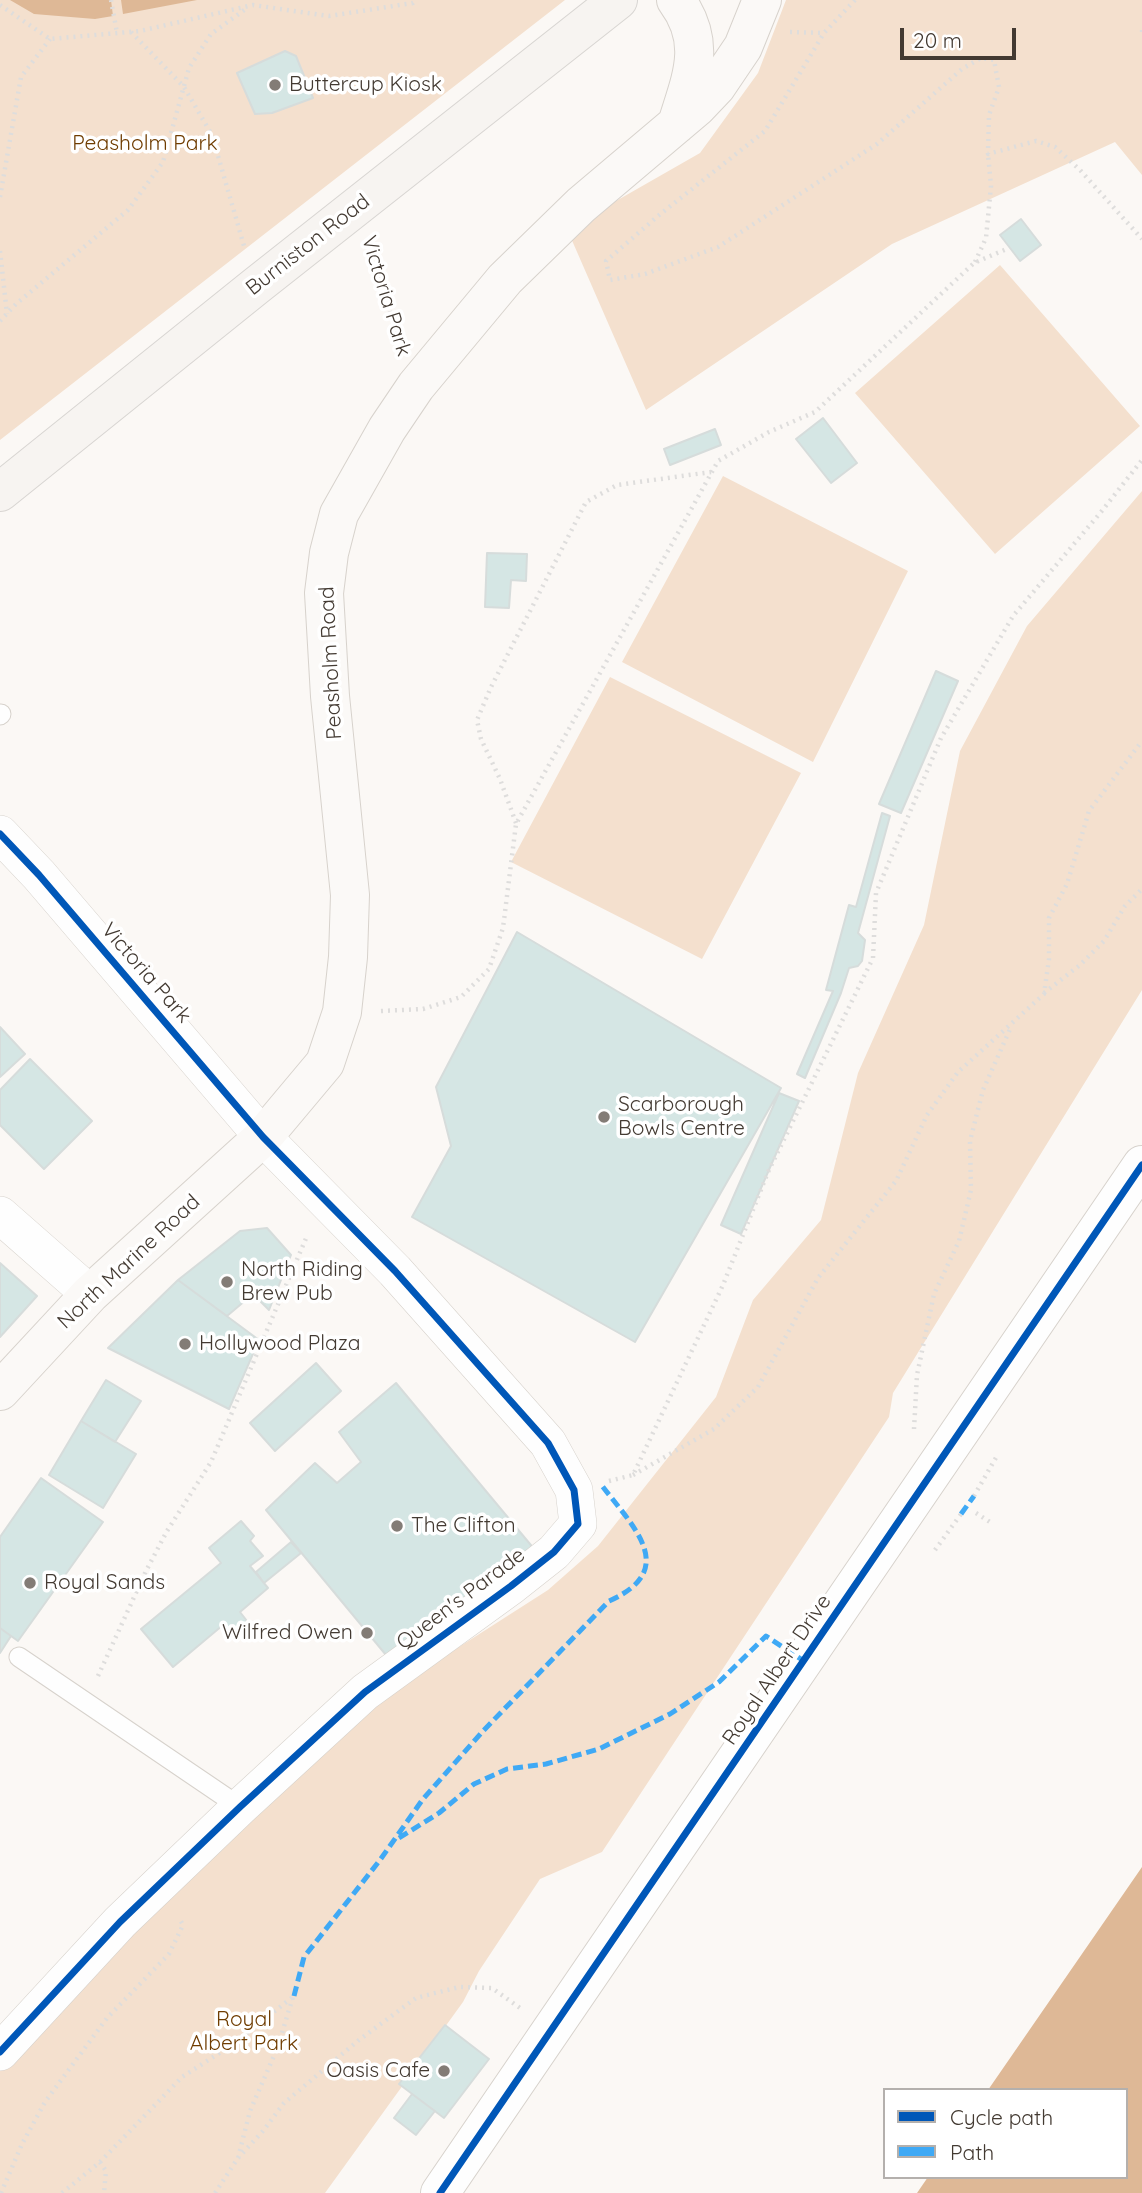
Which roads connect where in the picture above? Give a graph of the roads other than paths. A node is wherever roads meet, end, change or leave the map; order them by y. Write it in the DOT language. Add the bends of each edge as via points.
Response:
graph roads {
  1 [pos="618,0"];
  2 [pos="677,0"];
  3 [pos="762,0"];
  4 [pos="676,126"];
  5 [pos="0,492"];
  6 [pos="0,834"];
  7 [pos="263,1137"];
  8 [pos="1142,1165"];
  9 [pos="0,1215"];
  10 [pos="90,1294"];
  11 [pos="0,1391"];
  12 [pos="19,1657"];
  13 [pos="240,1807"];
  14 [pos="0,2052"];
  15 [pos="440,2193"];
  1 -- 5 [label="main road, Burniston Road"];
  2 -- 4 [label="main road" via="695,44 691,78"];
  3 -- 4 [label="main road, Peasholm Road" via="732,64 716,87"];
  4 -- 7 [label="main road, Peasholm Road" via="581,205 505,279 416,386 339,514 324,593 350,895 342,1012 325,1063"];
  6 -- 7 [label="street, Victoria Park"];
  7 -- 10 [label="main road, North Marine Road"];
  7 -- 13 [label="street, Queen's Parade" via="395,1271 548,1443 575,1490 578,1524 554,1552 511,1587 365,1692"];
  8 -- 15 [label="street, Royal Albert Drive"];
  9 -- 10 [label="street"];
  10 -- 11 [label="main road, North Marine Road"];
  12 -- 13 [label="lane"];
  13 -- 14 [label="street, Queen's Parade" via="120,1922"];
}
